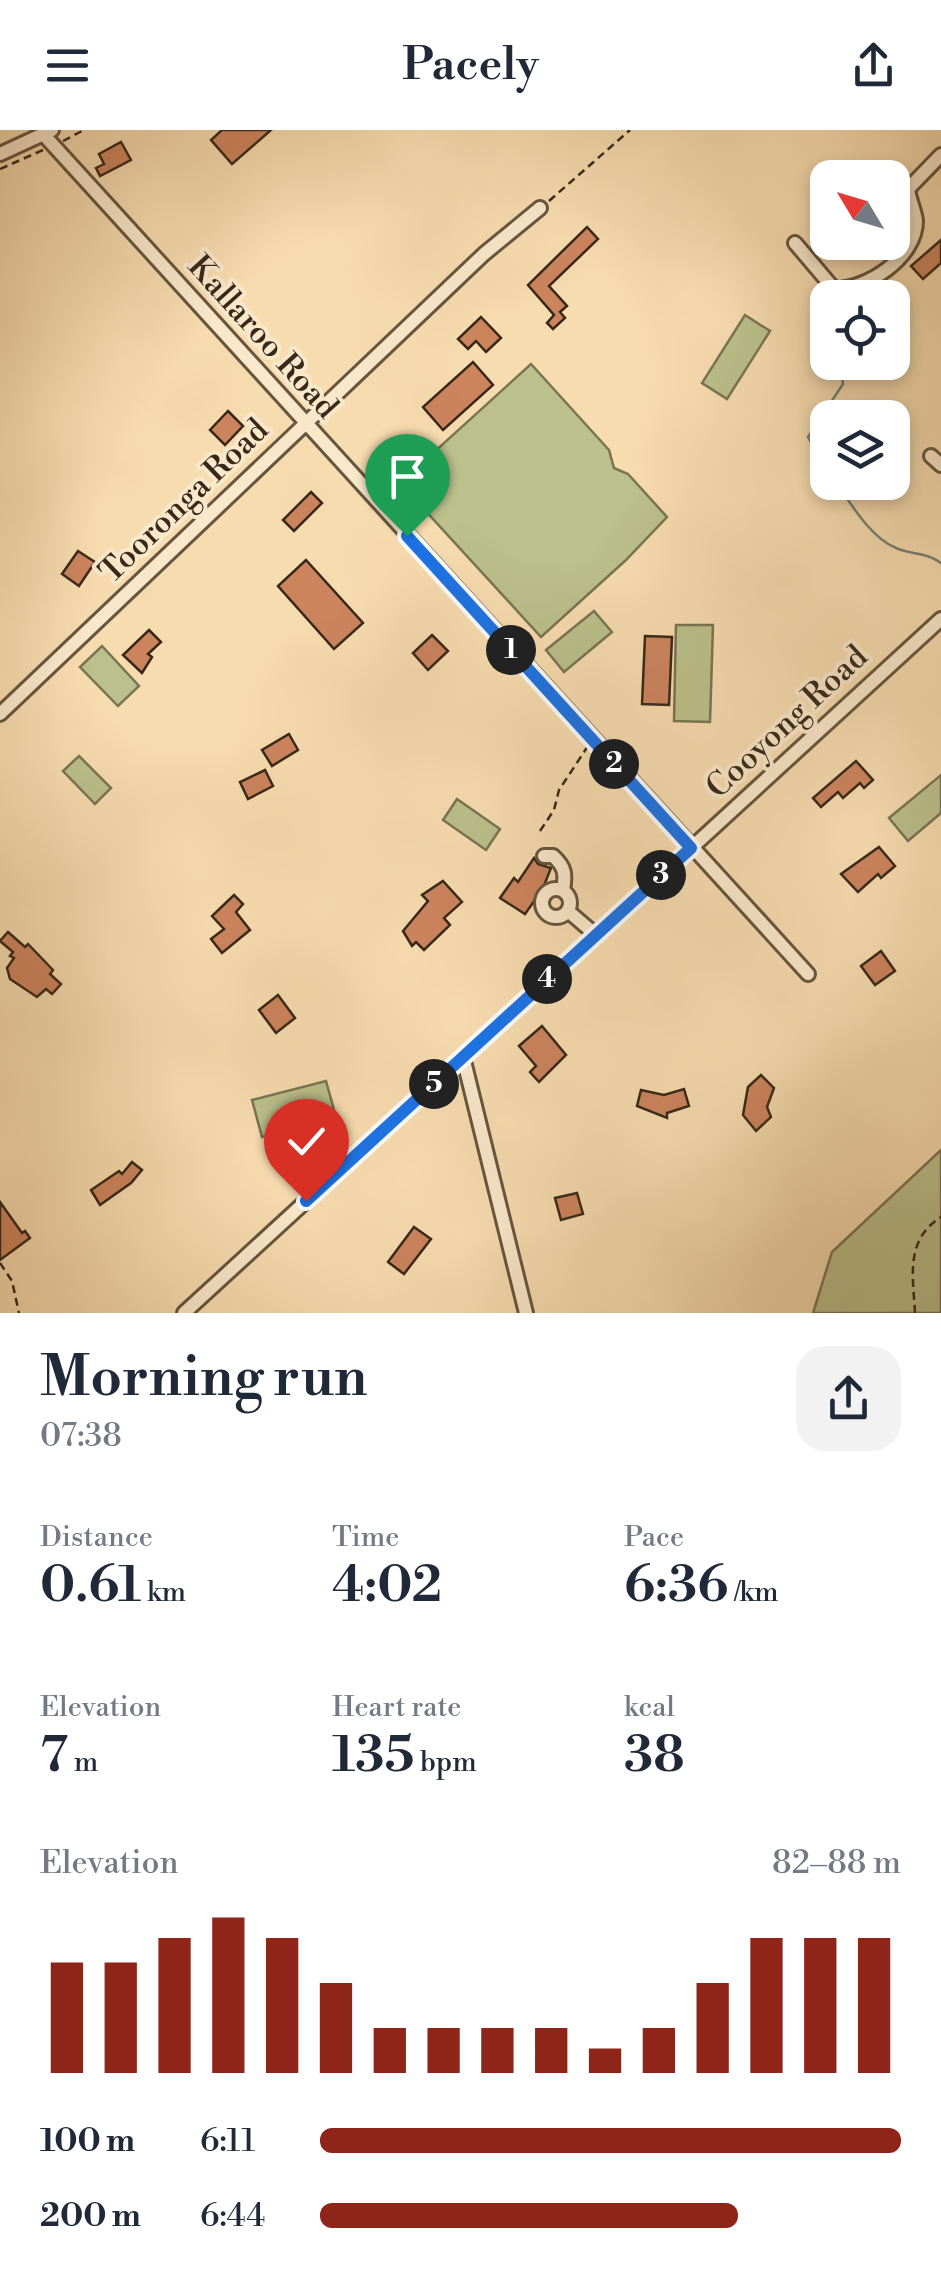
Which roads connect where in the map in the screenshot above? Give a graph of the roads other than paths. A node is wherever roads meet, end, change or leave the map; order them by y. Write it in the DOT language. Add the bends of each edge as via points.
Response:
graph roads {
  1 [pos="47,132"];
  2 [pos="0,154"];
  3 [pos="941,155"];
  4 [pos="540,208"];
  5 [pos="795,243"];
  6 [pos="304,424"];
  7 [pos="941,618"];
  8 [pos="0,714"];
  9 [pos="691,848"];
  10 [pos="544,856"];
  11 [pos="563,890"];
  12 [pos="568,911"];
  13 [pos="596,935"];
  14 [pos="808,974"];
  15 [pos="462,1057"];
  16 [pos="184,1313"];
  17 [pos="526,1313"];
  1 -- 2 [label="street"];
  1 -- 6 [label="street, Kallaroo Road"];
  3 -- 5 [label="street" via="908,189 916,220 908,246 873,280 834,288"];
  4 -- 6 [label="street, Tooronga Road"];
  6 -- 8 [label="street, Tooronga Road"];
  6 -- 9 [label="street, Kallaroo Road"];
  7 -- 9 [label="street, Cooyong Road"];
  9 -- 13 [label="street, Cooyong Road"];
  9 -- 14 [label="street, Kallaroo Road"];
  10 -- 11 [label="street" via="561,863"];
  11 -- 12 [label="street" via="571,901"];
  11 -- 12 [label="street" via="547,892 542,906 551,917"];
  12 -- 13 [label="street"];
  13 -- 15 [label="street, Cooyong Road"];
  15 -- 16 [label="street, Cooyong Road"];
  15 -- 17 [label="street"];
}
